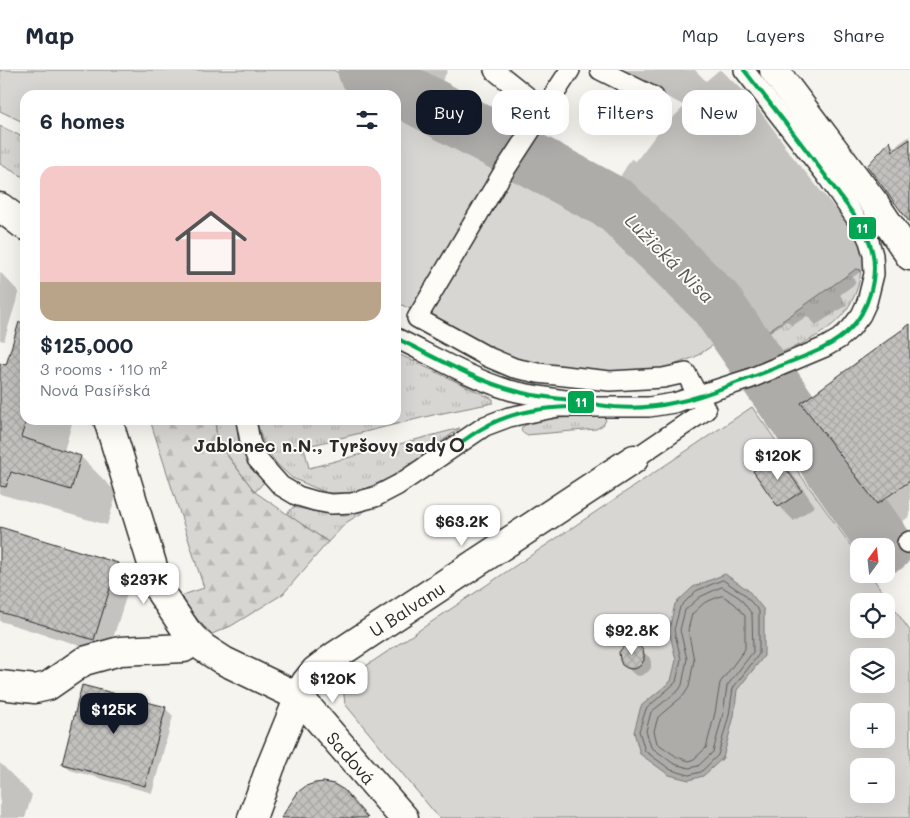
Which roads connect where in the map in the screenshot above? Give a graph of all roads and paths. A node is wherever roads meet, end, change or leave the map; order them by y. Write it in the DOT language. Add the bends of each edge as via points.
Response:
graph roads {
  1 [pos="494,70"];
  2 [pos="570,70"];
  3 [pos="600,70"];
  4 [pos="744,70"];
  5 [pos="774,70"];
  6 [pos="519,90"];
  7 [pos="557,90"];
  8 [pos="640,90"];
  9 [pos="528,135"];
  10 [pos="831,164"];
  11 [pos="0,207"];
  12 [pos="20,222"];
  13 [pos="910,256"];
  14 [pos="401,340"];
  15 [pos="698,396"];
  16 [pos="615,407"];
  17 [pos="110,425"];
  18 [pos="247,425"];
  19 [pos="634,459"];
  20 [pos="195,640"];
  21 [pos="0,685"];
  22 [pos="299,697"];
  23 [pos="252,818"];
  24 [pos="404,818"];
  1 -- 6 [label="lane"];
  2 -- 7 [label="lane"];
  3 -- 8 [label="lane"];
  4 -- 10 [label="lane"];
  5 -- 10 [label="street"];
  9 -- 15 [label="lane" via="418,318 514,368 610,381 663,378 686,373"];
  10 -- 13 [label="street" via="875,204"];
  10 -- 15 [label="lane" via="869,241 874,267 861,315 839,340 825,348"];
  11 -- 12 [label="street"];
  14 -- 16 [label="lane" via="509,390"];
  15 -- 16 [label="lane" via="649,407"];
  15 -- 19 [label="lane" via="706,410"];
  16 -- 18 [label="lane" via="558,407 508,417 485,426 375,498 345,504 315,501 281,486 256,459"];
  17 -- 20 [label="street" via="161,593"];
  19 -- 22 [label="street, U Balvanu" via="335,656 315,671"];
  20 -- 21 [label="street" via="184,648 120,651 84,661 48,686"];
  20 -- 22 [label="street" via="224,661"];
  22 -- 23 [label="street, U Balvanu"];
  22 -- 24 [label="street, Sadová"];
}
